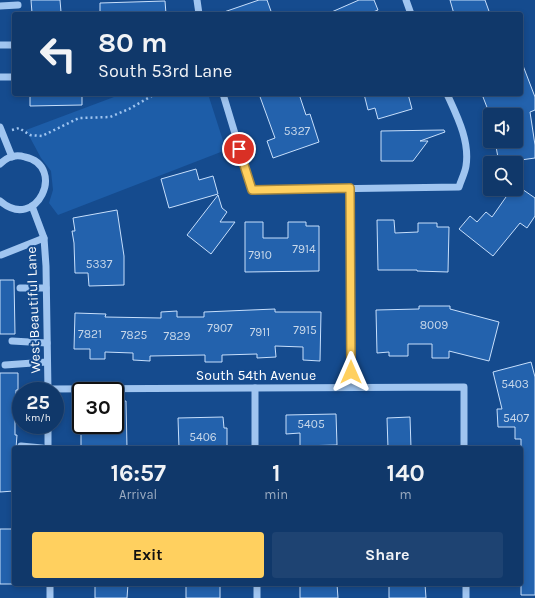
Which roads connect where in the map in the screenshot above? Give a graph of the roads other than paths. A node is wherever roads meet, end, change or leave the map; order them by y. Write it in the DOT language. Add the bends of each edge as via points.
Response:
graph roads {
  1 [pos="196,0"];
  2 [pos="406,0"];
  3 [pos="18,5"];
  4 [pos="0,6"];
  5 [pos="199,12"];
  6 [pos="410,12"];
  7 [pos="0,45"];
  8 [pos="12,45"];
  9 [pos="0,77"];
  10 [pos="12,77"];
  11 [pos="224,96"];
  12 [pos="448,96"];
  13 [pos="1,130"];
  14 [pos="12,156"];
  15 [pos="0,164"];
  16 [pos="350,188"];
  17 [pos="0,201"];
  18 [pos="32,206"];
  19 [pos="44,238"];
  20 [pos="1,255"];
  21 [pos="20,288"];
  22 [pos="46,288"];
  23 [pos="12,341"];
  24 [pos="47,343"];
  25 [pos="47,362"];
  26 [pos="5,365"];
  27 [pos="48,382"];
  28 [pos="351,387"];
  29 [pos="255,388"];
  30 [pos="64,390"];
  31 [pos="48,434"];
  32 [pos="48,446"];
  33 [pos="256,446"];
  34 [pos="464,446"];
  35 [pos="50,586"];
  36 [pos="256,586"];
  37 [pos="466,586"];
  38 [pos="50,598"];
  39 [pos="257,598"];
  40 [pos="466,598"];
  1 -- 5 [label="street"];
  2 -- 6 [label="street"];
  3 -- 4 [label="street"];
  7 -- 8 [label="street"];
  9 -- 10 [label="street"];
  11 -- 16 [label="street" via="252,190"];
  12 -- 16 [label="street" via="466,146 466,166 458,186"];
  13 -- 14 [label="street"];
  14 -- 15 [label="street"];
  14 -- 18 [label="street" via="29,157 37,162 46,177 43,194"];
  16 -- 28 [label="street"];
  17 -- 18 [label="street" via="14,209"];
  18 -- 19 [label="street, West Beautiful Lane"];
  19 -- 20 [label="street"];
  19 -- 22 [label="street, West Beautiful Lane"];
  21 -- 22 [label="street"];
  22 -- 24 [label="street, West Beautiful Lane"];
  23 -- 24 [label="street"];
  24 -- 25 [label="street, West Beautiful Lane"];
  25 -- 26 [label="street"];
  25 -- 27 [label="street, West Beautiful Lane"];
  28 -- 29 [label="street, South 54th Avenue"];
  28 -- 34 [label="street, South 54th Avenue" via="464,387"];
  29 -- 30 [label="street, South 54th Avenue"];
  29 -- 33 [label="street"];
  31 -- 32 [label="street"];
  35 -- 38 [label="street"];
  36 -- 39 [label="street"];
  37 -- 40 [label="street"];
}
